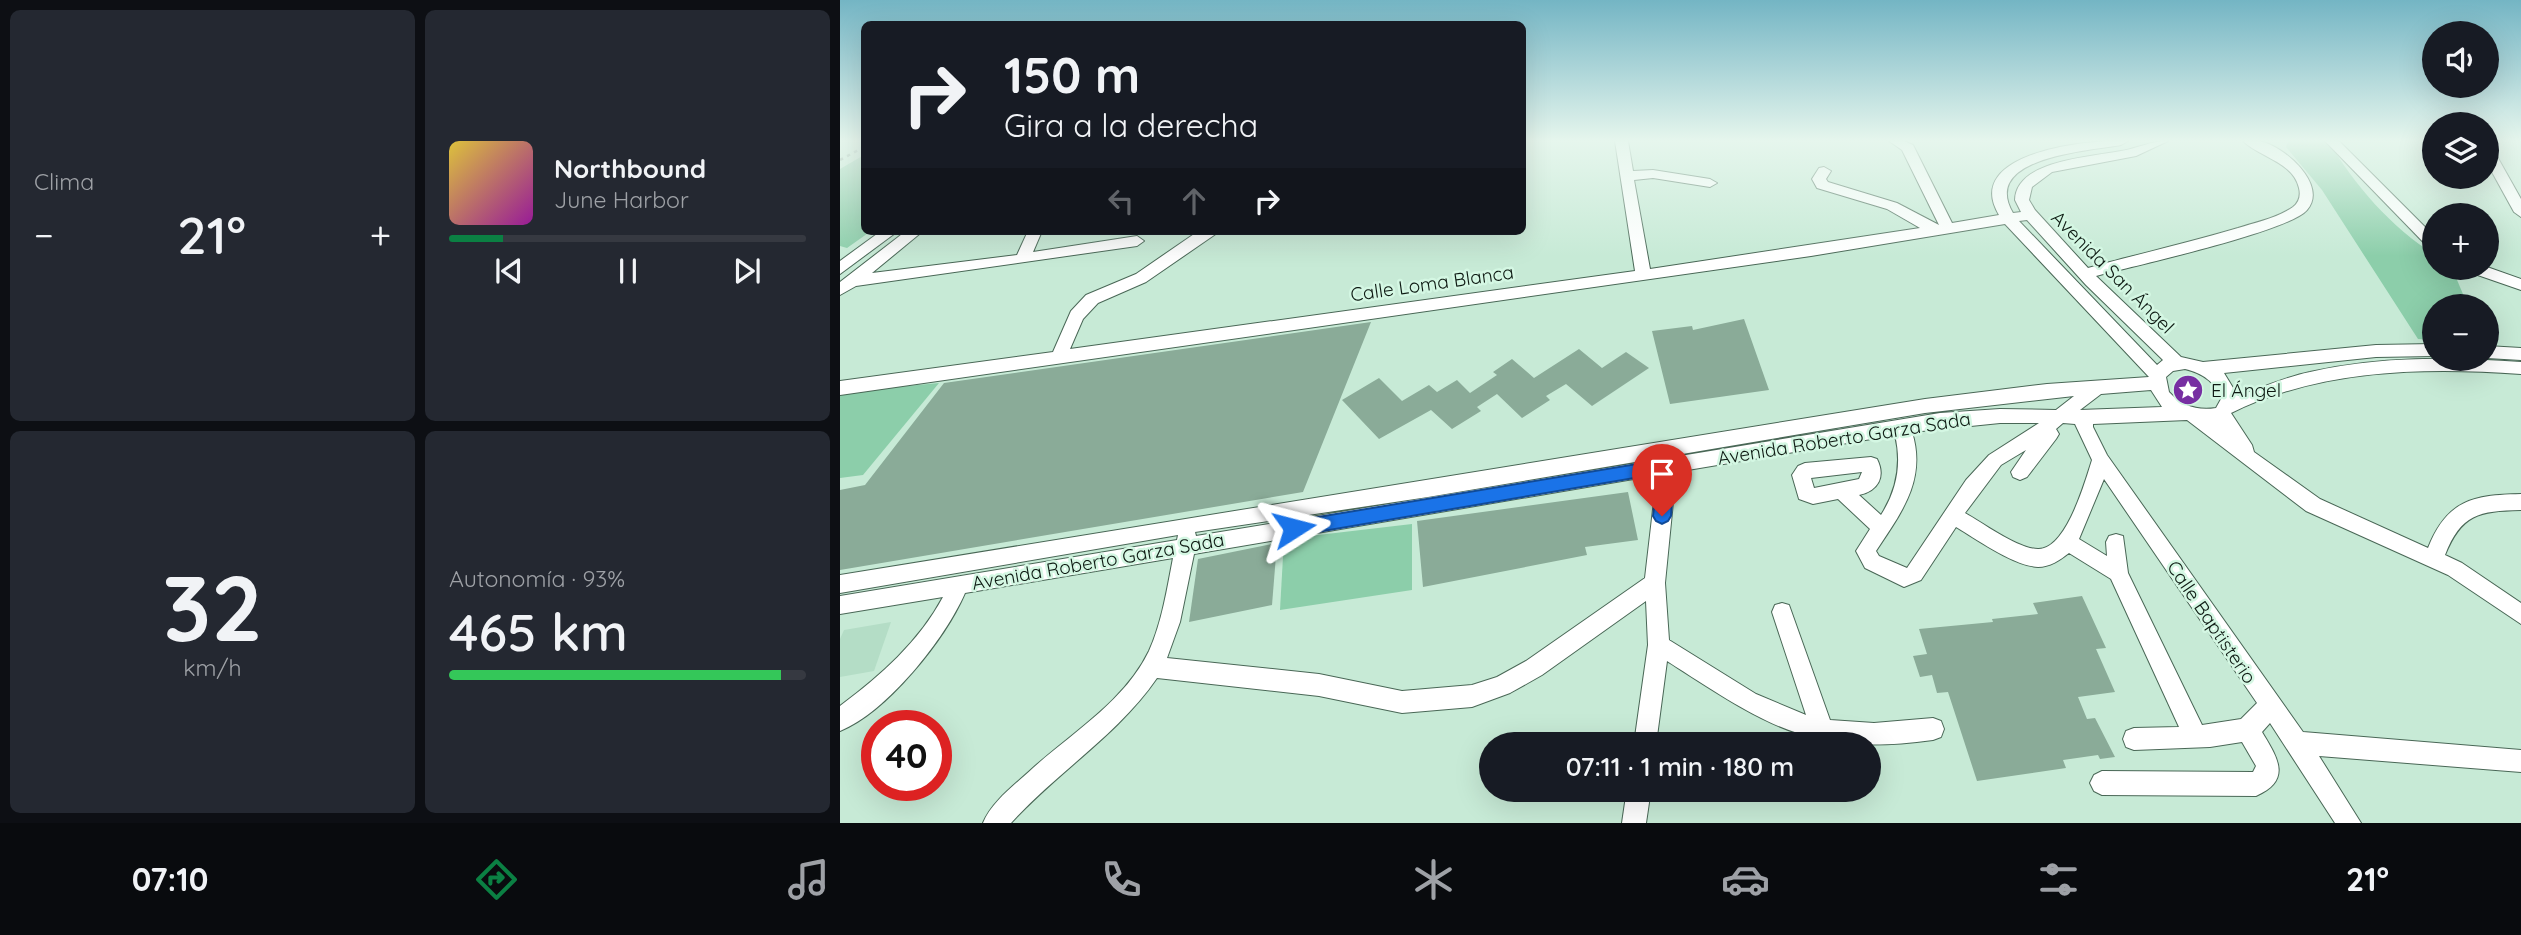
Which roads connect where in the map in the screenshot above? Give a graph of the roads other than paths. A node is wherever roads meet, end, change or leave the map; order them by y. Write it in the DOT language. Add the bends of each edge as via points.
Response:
graph roads {
  1 [pos="1627,179"];
  2 [pos="1687,179"];
  3 [pos="1819,179"];
  4 [pos="1921,179"];
  5 [pos="2004,179"];
  6 [pos="2033,179"];
  7 [pos="2301,179"];
  8 [pos="2370,179"];
  9 [pos="2503,179"];
  10 [pos="1710,183"];
  11 [pos="2521,212"];
  12 [pos="2029,215"];
  13 [pos="2008,218"];
  14 [pos="1942,230"];
  15 [pos="2422,233"];
  16 [pos="885,235"];
  17 [pos="910,235"];
  18 [pos="1033,235"];
  19 [pos="1204,235"];
  20 [pos="877,241"];
  21 [pos="1137,241"];
  22 [pos="840,251"];
  23 [pos="1022,259"];
  24 [pos="1643,275"];
  25 [pos="2086,275"];
  26 [pos="2499,277"];
  27 [pos="844,280"];
  28 [pos="2521,285"];
  29 [pos="2422,350"];
  30 [pos="2499,353"];
  31 [pos="2521,354"];
  32 [pos="1059,357"];
  33 [pos="2177,363"];
  34 [pos="2202,368"];
  35 [pos="2521,368"];
  36 [pos="2157,379"];
  37 [pos="840,388"];
  38 [pos="2096,388"];
  39 [pos="1975,401"];
  40 [pos="2225,410"];
  41 [pos="2190,414"];
  42 [pos="2072,417"];
  43 [pos="1812,425"];
  44 [pos="1901,426"];
  45 [pos="1776,448"];
  46 [pos="2252,459"];
  47 [pos="2101,460"];
  48 [pos="1667,465"];
  49 [pos="1805,471"];
  50 [pos="2020,472"];
  51 [pos="1841,490"];
  52 [pos="2521,502"];
  53 [pos="1952,516"];
  54 [pos="1882,528"];
  55 [pos="1187,535"];
  56 [pos="2066,541"];
  57 [pos="2116,542"];
  58 [pos="2434,558"];
  59 [pos="2118,573"];
  60 [pos="1655,583"];
  61 [pos="840,584"];
  62 [pos="958,585"];
  63 [pos="840,605"];
  64 [pos="1782,611"];
  65 [pos="2521,615"];
  66 [pos="1659,645"];
  67 [pos="1151,667"];
  68 [pos="2268,703"];
  69 [pos="840,720"];
  70 [pos="1822,729"];
  71 [pos="1933,729"];
  72 [pos="2247,729"];
  73 [pos="1647,732"];
  74 [pos="2196,736"];
  75 [pos="2134,739"];
  76 [pos="2297,743"];
  77 [pos="2521,761"];
  78 [pos="2102,783"];
  79 [pos="1637,802"];
  80 [pos="995,823"];
  81 [pos="1634,823"];
  82 [pos="2349,823"];
  1 -- 24 [label="street"];
  2 -- 10 [label="street"];
  3 -- 14 [label="street" via="1822,185 1892,206"];
  4 -- 14 [label="street"];
  5 -- 13 [label="street" via="1999,189"];
  6 -- 12 [label="street, Avenida San Ángel" via="2022,193"];
  7 -- 25 [label="street" via="2307,200 2300,209"];
  8 -- 15 [label="street"];
  9 -- 11 [label="street"];
  12 -- 13 [label="street, Calle Loma Blanca"];
  12 -- 25 [label="street, Avenida San Ángel"];
  13 -- 14 [label="street, Calle Loma Blanca"];
  13 -- 36 [label="street, Avenida San Ángel"];
  14 -- 24 [label="street, Calle Loma Blanca"];
  16 -- 20 [label="street"];
  17 -- 27 [label="street"];
  18 -- 23 [label="street"];
  19 -- 32 [label="street" via="1142,278 1086,304"];
  20 -- 22 [label="street"];
  20 -- 27 [label="street"];
  21 -- 23 [label="street"];
  23 -- 27 [label="street"];
  24 -- 32 [label="street, Calle Loma Blanca"];
  25 -- 33 [label="street, Avenida San Ángel"];
  26 -- 28 [label="street"];
  29 -- 34 [label="street"];
  30 -- 31 [label="street"];
  32 -- 37 [label="street, Calle Loma Blanca"];
  33 -- 34 [label="street"];
  33 -- 36 [label="street" via="2168,365"];
  34 -- 40 [label="street" via="2228,390"];
  35 -- 40 [label="street" via="2390,366 2311,378"];
  36 -- 38 [label="street, Avenida Roberto Garza Sada"];
  36 -- 41 [label="street" via="2163,397"];
  38 -- 39 [label="street, Avenida Roberto Garza Sada"];
  38 -- 42 [label="street"];
  39 -- 43 [label="street, Avenida Roberto Garza Sada"];
  39 -- 44 [label="street" via="1953,411 1913,417"];
  40 -- 41 [label="street" via="2209,416"];
  40 -- 46 [label="street"];
  41 -- 42 [label="street, Avenida Roberto Garza Sada"];
  41 -- 46 [label="street"];
  42 -- 44 [label="street, Avenida Roberto Garza Sada" via="1969,417"];
  42 -- 47 [label="street, Calle Baptisterio" via="2084,427"];
  42 -- 50 [label="street" via="2047,436"];
  42 -- 53 [label="street" via="1995,460"];
  43 -- 44 [label="street" via="1829,430 1881,423"];
  43 -- 55 [label="street, Avenida Roberto Garza Sada" via="1428,489"];
  44 -- 45 [label="street, Avenida Roberto Garza Sada"];
  44 -- 54 [label="street" via="1909,456 1907,477"];
  45 -- 48 [label="street, Avenida Roberto Garza Sada"];
  45 -- 49 [label="street"];
  46 -- 58 [label="street" via="2313,505"];
  47 -- 56 [label="street" via="2087,506"];
  47 -- 68 [label="street, Calle Baptisterio"];
  48 -- 55 [label="street, Avenida Roberto Garza Sada"];
  48 -- 60 [label="street"];
  49 -- 51 [label="street" via="1801,475 1808,495"];
  49 -- 51 [label="street" via="1871,464 1868,484"];
  51 -- 54 [label="street"];
  52 -- 58 [label="street" via="2480,506 2461,514 2450,523"];
  53 -- 54 [label="street" via="1910,577 1899,577 1867,556 1867,547"];
  53 -- 56 [label="street" via="2036,558 2055,555"];
  55 -- 61 [label="street, Avenida Roberto Garza Sada"];
  55 -- 62 [label="street, Avenida Roberto Garza Sada"];
  55 -- 67 [label="street" via="1168,620"];
  56 -- 59 [label="street"];
  57 -- 59 [label="street"];
  58 -- 65 [label="street"];
  59 -- 74 [label="street"];
  60 -- 66 [label="street"];
  60 -- 67 [label="street" via="1534,668 1472,696 1402,702 1307,684"];
  62 -- 63 [label="street, Avenida Roberto Garza Sada"];
  62 -- 69 [label="street" via="945,613 916,650"];
  64 -- 70 [label="street"];
  66 -- 70 [label="street" via="1778,716"];
  66 -- 73 [label="street"];
  67 -- 80 [label="street" via="1115,712 1036,780"];
  68 -- 72 [label="street"];
  68 -- 76 [label="street, Calle Baptisterio"];
  70 -- 71 [label="street" via="1856,735"];
  72 -- 74 [label="street"];
  72 -- 78 [label="street" via="2267,764 2266,777 2256,784"];
  74 -- 75 [label="street"];
  76 -- 77 [label="street"];
  76 -- 82 [label="street, Calle Baptisterio"];
  79 -- 81 [label="street"];
}
